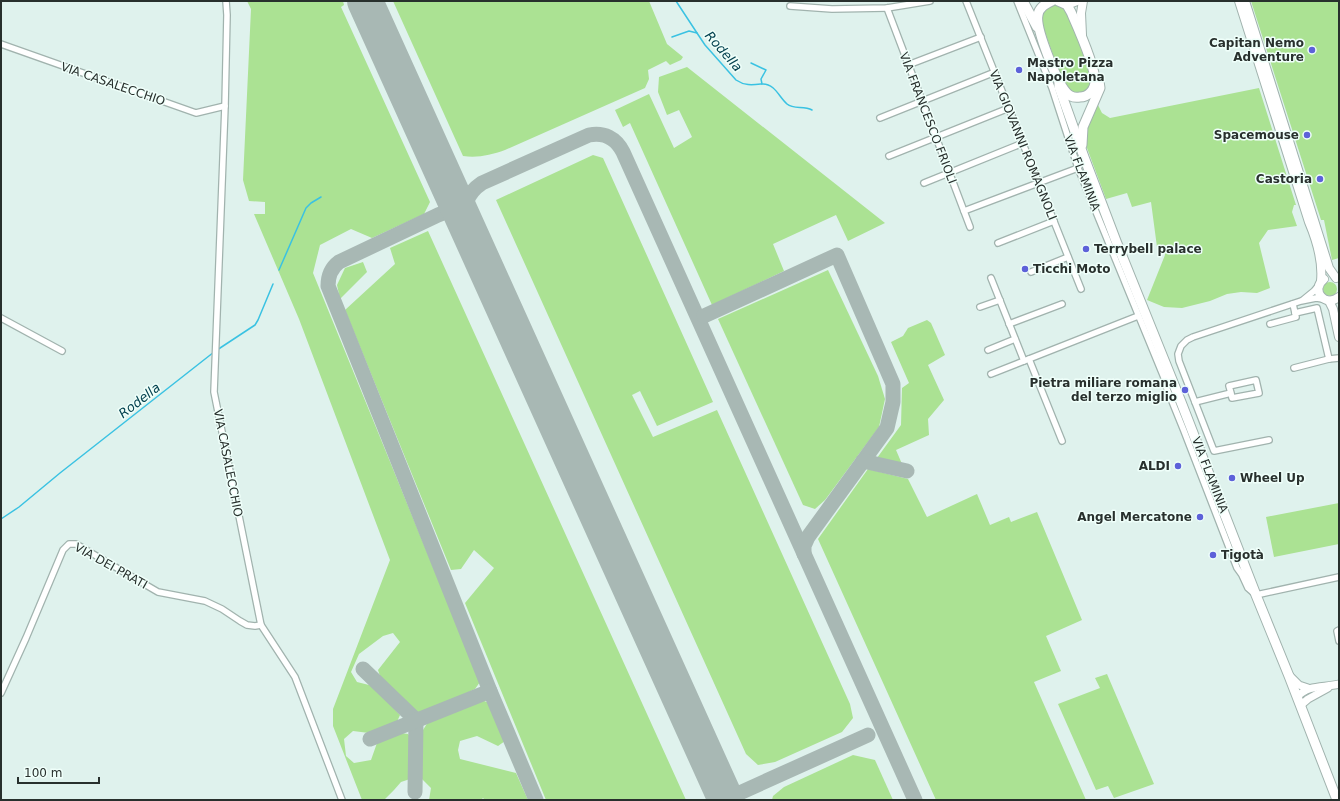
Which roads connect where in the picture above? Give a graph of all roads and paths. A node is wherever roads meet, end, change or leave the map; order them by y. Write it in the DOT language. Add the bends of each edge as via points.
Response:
graph roads {
  1 [pos="226,1"];
  2 [pos="862,1"];
  3 [pos="930,1"];
  4 [pos="966,1"];
  5 [pos="1017,1"];
  6 [pos="1023,1"];
  7 [pos="1052,1"];
  8 [pos="1077,1"];
  9 [pos="1083,1"];
  10 [pos="1239,1"];
  11 [pos="1245,1"];
  12 [pos="1061,2"];
  13 [pos="790,6"];
  14 [pos="865,8"];
  15 [pos="887,8"];
  16 [pos="1039,30"];
  17 [pos="980,37"];
  18 [pos="1083,40"];
  19 [pos="1,44"];
  20 [pos="1091,62"];
  21 [pos="908,65"];
  22 [pos="994,72"];
  23 [pos="1059,82"];
  24 [pos="922,101"];
  25 [pos="225,106"];
  26 [pos="1009,108"];
  27 [pos="880,118"];
  28 [pos="936,137"];
  29 [pos="1023,143"];
  30 [pos="1083,154"];
  31 [pos="889,156"];
  32 [pos="1078,168"];
  33 [pos="949,173"];
  34 [pos="924,183"];
  35 [pos="1038,183"];
  36 [pos="964,211"];
  37 [pos="1054,221"];
  38 [pos="970,227"];
  39 [pos="998,243"];
  40 [pos="1068,257"];
  41 [pos="1031,272"];
  42 [pos="991,278"];
  43 [pos="1338,280"];
  44 [pos="1320,283"];
  45 [pos="1081,289"];
  46 [pos="1339,298"];
  47 [pos="1000,300"];
  48 [pos="1326,300"];
  49 [pos="1302,301"];
  50 [pos="1062,304"];
  51 [pos="1293,304"];
  52 [pos="980,307"];
  53 [pos="1339,312"];
  54 [pos="1295,313"];
  55 [pos="1138,316"];
  56 [pos="1,318"];
  57 [pos="1009,324"];
  58 [pos="1270,324"];
  59 [pos="1339,337"];
  60 [pos="1015,339"];
  61 [pos="988,350"];
  62 [pos="62,351"];
  63 [pos="1339,358"];
  64 [pos="1329,359"];
  65 [pos="1026,360"];
  66 [pos="1294,368"];
  67 [pos="991,374"];
  68 [pos="1231,393"];
  69 [pos="1195,402"];
  70 [pos="1177,403"];
  71 [pos="1269,440"];
  72 [pos="1062,441"];
  73 [pos="1339,577"];
  74 [pos="1256,595"];
  75 [pos="261,625"];
  76 [pos="1338,630"];
  77 [pos="1339,641"];
  78 [pos="1289,676"];
  79 [pos="1339,684"];
  80 [pos="1330,687"];
  81 [pos="1308,688"];
  82 [pos="1,693"];
  83 [pos="1299,701"];
  84 [pos="342,800"];
  85 [pos="1337,800"];
  1 -- 25 [label="street, VIA CASALECCHIO"];
  2 -- 14 [label="street"];
  3 -- 15 [label="street"];
  4 -- 17 [label="street, VIA GIOVANNI ROMAGNOLI"];
  5 -- 32 [label="street, VIA FLAMINIA" via="1052,88"];
  6 -- 16 [label="main road, VIA FLAMINIA"];
  7 -- 16 [label="main road, VIA FLAMINIA" via="1040,10"];
  8 -- 12 [label="main road"];
  9 -- 18 [label="main road"];
  10 -- 44 [label="main road" via="1315,236 1322,269"];
  11 -- 43 [label="main road" via="1329,268"];
  12 -- 18 [label="main road, VIA FLAMINIA" via="1071,12"];
  13 -- 14 [label="street" via="832,10"];
  14 -- 15 [label="street"];
  15 -- 21 [label="street, VIA FRANCESCO FRIOLI"];
  16 -- 23 [label="main road, VIA FLAMINIA"];
  17 -- 21 [label="street"];
  17 -- 22 [label="street, VIA GIOVANNI ROMAGNOLI"];
  18 -- 20 [label="main road, VIA FLAMINIA"];
  19 -- 25 [label="street, VIA CASALECCHIO" via="196,114"];
  20 -- 23 [label="main road, VIA FLAMINIA" via="1095,82 1087,95 1073,97"];
  20 -- 30 [label="main road, VIA FLAMINIA" via="1098,75 1100,88 1083,127"];
  21 -- 24 [label="street, VIA FRANCESCO FRIOLI"];
  22 -- 24 [label="street"];
  22 -- 26 [label="street, VIA GIOVANNI ROMAGNOLI"];
  23 -- 30 [label="main road, VIA FLAMINIA"];
  24 -- 27 [label="street"];
  24 -- 28 [label="street, VIA FRANCESCO FRIOLI"];
  25 -- 75 [label="street, VIA CASALECCHIO" via="214,392"];
  26 -- 28 [label="street"];
  26 -- 29 [label="street, VIA GIOVANNI ROMAGNOLI"];
  28 -- 31 [label="street"];
  28 -- 33 [label="street, VIA FRANCESCO FRIOLI"];
  29 -- 33 [label="street"];
  29 -- 35 [label="street, VIA GIOVANNI ROMAGNOLI"];
  30 -- 32 [label="street"];
  30 -- 70 [label="main road, VIA FLAMINIA"];
  32 -- 35 [label="street"];
  32 -- 55 [label="street, VIA FLAMINIA"];
  33 -- 34 [label="street"];
  33 -- 36 [label="street, VIA FRANCESCO FRIOLI"];
  35 -- 36 [label="street"];
  35 -- 37 [label="street, VIA GIOVANNI ROMAGNOLI"];
  36 -- 38 [label="street, VIA FRANCESCO FRIOLI"];
  37 -- 39 [label="street"];
  37 -- 40 [label="street, VIA GIOVANNI ROMAGNOLI"];
  40 -- 41 [label="street"];
  40 -- 45 [label="street, VIA GIOVANNI ROMAGNOLI"];
  42 -- 47 [label="street"];
  43 -- 44 [label="main road" via="1328,277"];
  44 -- 48 [label="main road" via="1318,291"];
  44 -- 49 [label="street"];
  46 -- 48 [label="main road"];
  46 -- 53 [label="main road"];
  47 -- 52 [label="street"];
  47 -- 57 [label="street"];
  48 -- 49 [label="street" via="1316,298"];
  48 -- 59 [label="main road" via="1333,309"];
  49 -- 51 [label="street"];
  50 -- 57 [label="street"];
  51 -- 54 [label="street"];
  51 -- 69 [label="street" via="1187,340 1178,354"];
  54 -- 58 [label="street" via="1296,317"];
  54 -- 64 [label="street" via="1318,308"];
  55 -- 65 [label="street"];
  55 -- 70 [label="street, VIA FLAMINIA" via="1165,380 1166,389"];
  56 -- 62 [label="street"];
  57 -- 60 [label="street"];
  60 -- 61 [label="street"];
  60 -- 65 [label="street"];
  63 -- 64 [label="street"];
  64 -- 66 [label="street"];
  65 -- 67 [label="street"];
  65 -- 72 [label="street"];
  68 -- 68 [label="street" via="1232,398 1259,393 1256,380 1229,386"];
  68 -- 69 [label="street"];
  69 -- 71 [label="street" via="1214,451"];
  70 -- 74 [label="main road, VIA FLAMINIA"];
  70 -- 74 [label="street, VIA FLAMINIA" via="1238,568 1248,588"];
  73 -- 74 [label="street"];
  74 -- 78 [label="main road, VIA FLAMINIA"];
  75 -- 82 [label="street, VIA DEI PRATI" via="240,622 205,601 158,592 76,544 69,544 63,550"];
  75 -- 84 [label="street, VIA CASALECCHIO" via="295,677"];
  76 -- 77 [label="street"];
  78 -- 81 [label="street" via="1299,685"];
  78 -- 83 [label="main road, VIA FLAMINIA"];
  79 -- 80 [label="street"];
  80 -- 81 [label="street"];
  80 -- 83 [label="street"];
  81 -- 83 [label="street" via="1302,691"];
  83 -- 85 [label="main road, VIA FLAMINIA"];
}
